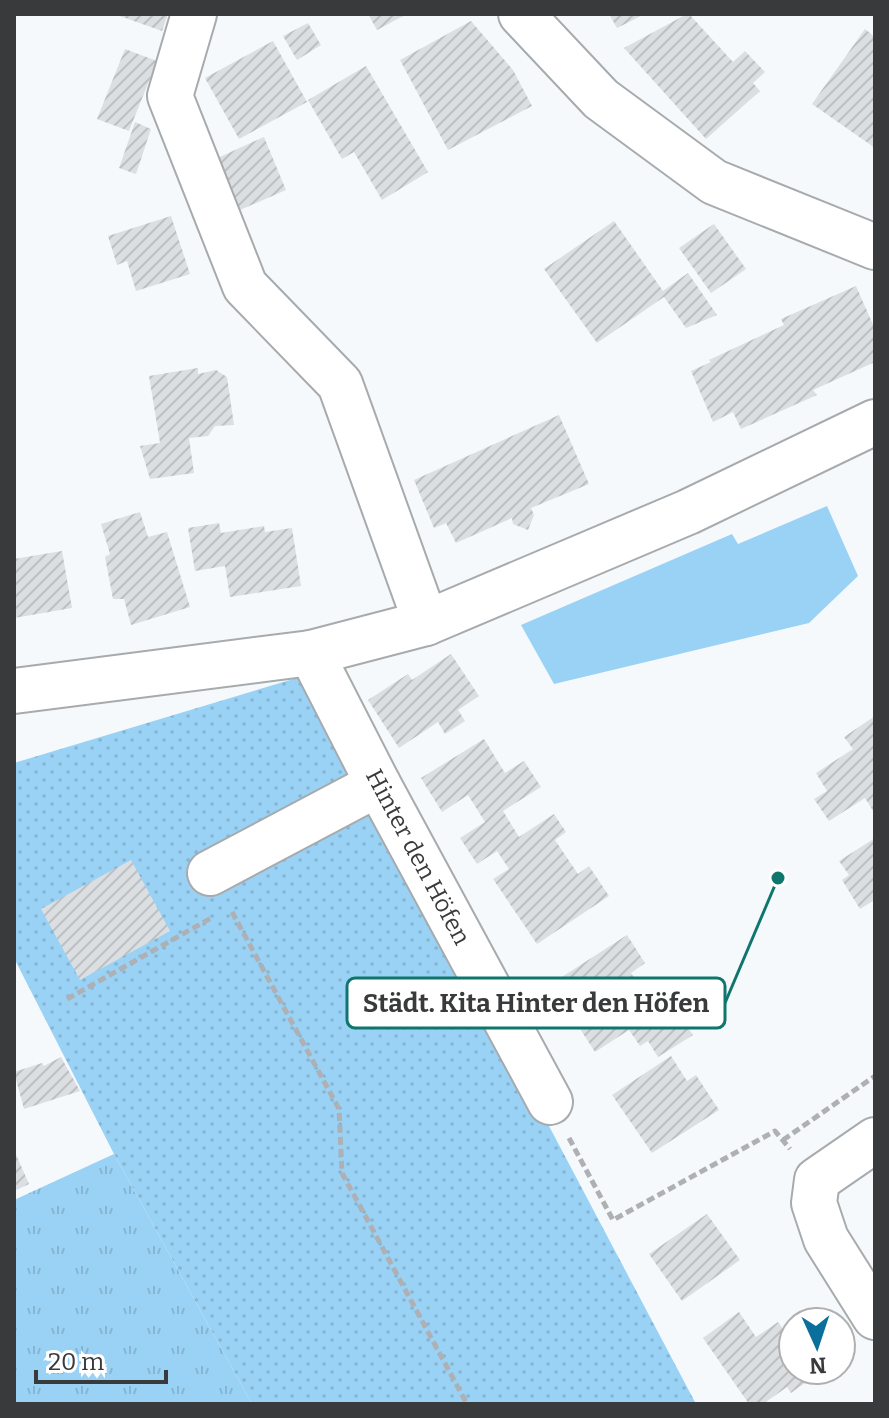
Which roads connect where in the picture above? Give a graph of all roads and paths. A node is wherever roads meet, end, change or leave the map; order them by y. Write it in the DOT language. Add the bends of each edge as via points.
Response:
graph roads {
  1 [pos="194,14"];
  2 [pos="521,14"];
  3 [pos="875,247"];
  4 [pos="875,422"];
  5 [pos="426,623"];
  6 [pos="311,653"];
  7 [pos="14,691"];
  8 [pos="378,784"];
  9 [pos="220,890"];
  10 [pos="67,999"];
  11 [pos="875,1076"];
  12 [pos="550,1102"];
  13 [pos="783,1140"];
  14 [pos="875,1140"];
  15 [pos="817,1180"];
  16 [pos="875,1317"];
  17 [pos="467,1404"];
  1 -- 5 [label="street" via="170,96 245,286 340,384"];
  2 -- 3 [label="street" via="601,99 714,182"];
  4 -- 5 [label="street" via="688,512"];
  5 -- 6 [label="street"];
  6 -- 7 [label="street"];
  6 -- 8 [label="street, Hinter den Höfen"];
  8 -- 9 [label="street"];
  8 -- 12 [label="street, Hinter den Höfen"];
  9 -- 10 [label="path"];
  9 -- 17 [label="path" via="339,1109 342,1173"];
  11 -- 13 [label="path"];
  12 -- 13 [label="path" via="613,1220 775,1131"];
  13 -- 15 [label="path"];
  14 -- 15 [label="street"];
  15 -- 16 [label="street" via="814,1203 826,1239"];
}
